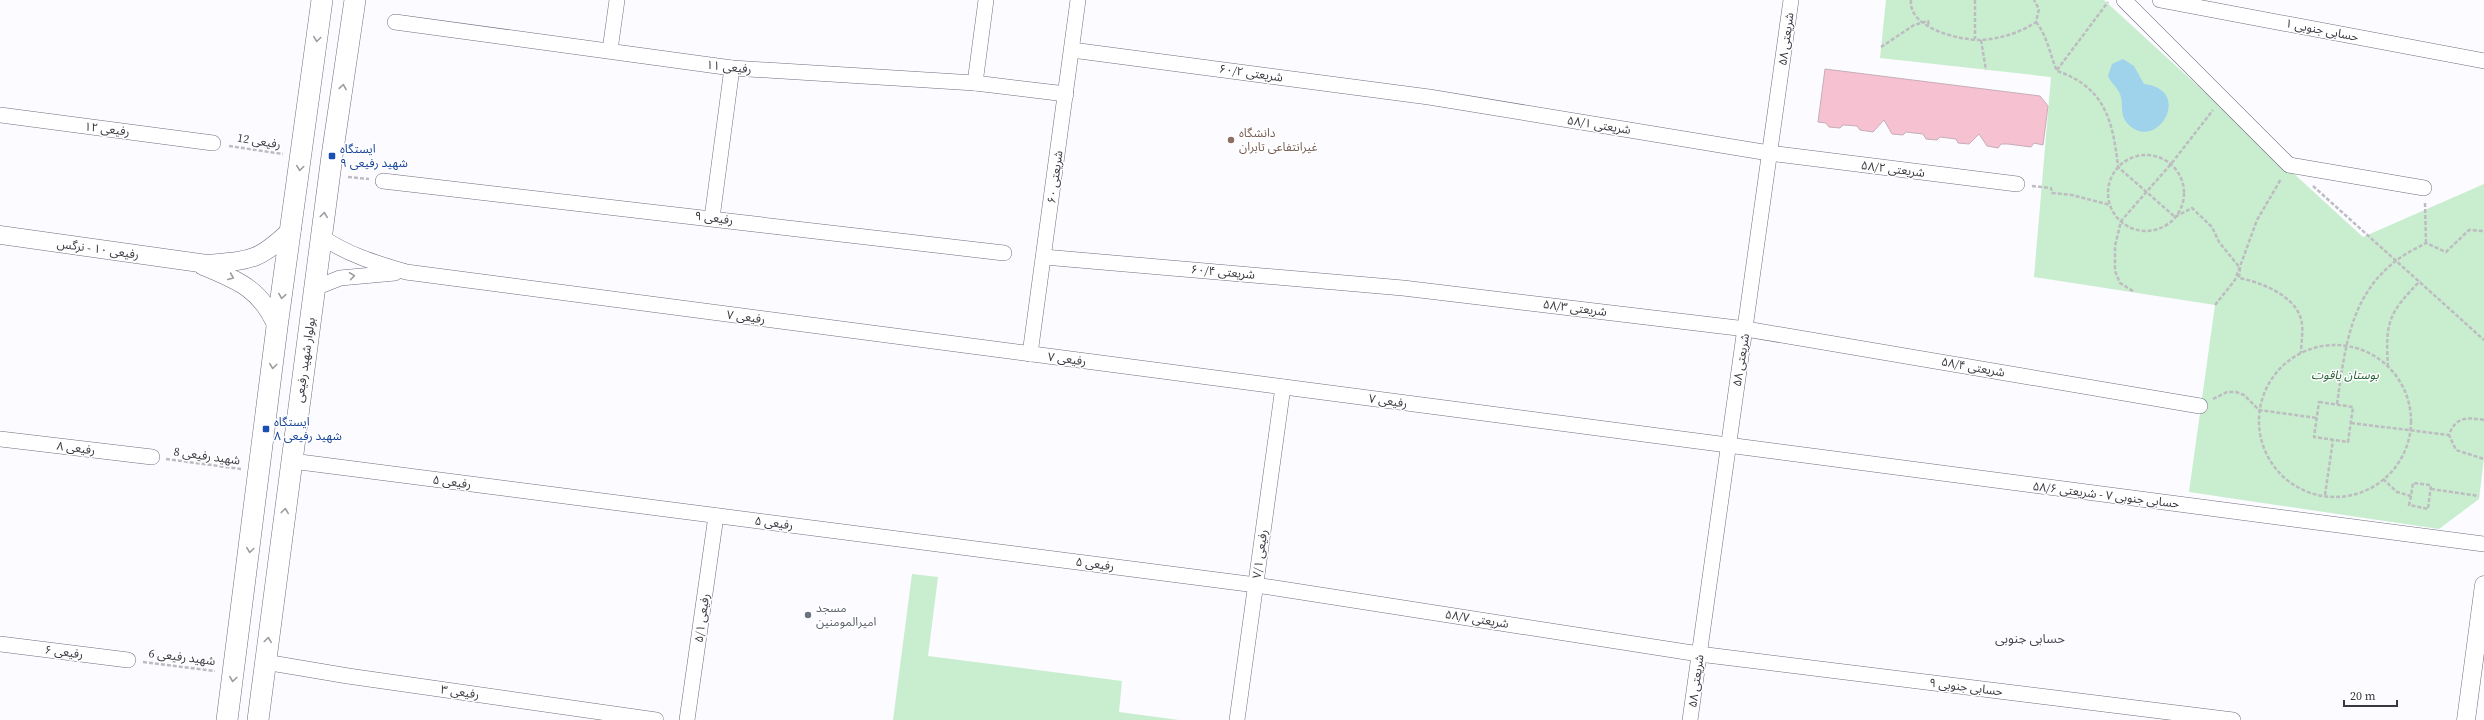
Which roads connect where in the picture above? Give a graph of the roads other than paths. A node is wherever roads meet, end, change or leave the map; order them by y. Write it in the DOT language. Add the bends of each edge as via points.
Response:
graph roads {
  1 [pos="322,0"];
  2 [pos="355,0"];
  3 [pos="618,0"];
  4 [pos="986,0"];
  5 [pos="1078,0"];
  6 [pos="1791,0"];
  7 [pos="2124,0"];
  8 [pos="2160,0"];
  9 [pos="395,22"];
  10 [pos="610,50"];
  11 [pos="1072,50"];
  12 [pos="2484,61"];
  13 [pos="732,68"];
  14 [pos="975,82"];
  15 [pos="1066,94"];
  16 [pos="1429,97"];
  17 [pos="0,115"];
  18 [pos="213,143"];
  19 [pos="1769,153"];
  20 [pos="383,181"];
  21 [pos="2017,184"];
  22 [pos="2424,188"];
  23 [pos="712,218"];
  24 [pos="292,229"];
  25 [pos="0,235"];
  26 [pos="322,237"];
  27 [pos="1004,253"];
  28 [pos="1044,257"];
  29 [pos="195,263"];
  30 [pos="406,272"];
  31 [pos="315,288"];
  32 [pos="1403,288"];
  33 [pos="277,327"];
  34 [pos="1746,329"];
  35 [pos="1030,354"];
  36 [pos="1283,387"];
  37 [pos="2200,406"];
  38 [pos="0,439"];
  39 [pos="1728,446"];
  40 [pos="152,457"];
  41 [pos="292,461"];
  42 [pos="716,516"];
  43 [pos="2484,544"];
  44 [pos="1256,585"];
  45 [pos="2484,585"];
  46 [pos="0,644"];
  47 [pos="1699,654"];
  48 [pos="128,660"];
  49 [pos="265,662"];
  50 [pos="227,720"];
  51 [pos="258,720"];
  52 [pos="656,720"];
  53 [pos="687,720"];
  54 [pos="1237,720"];
  55 [pos="1690,720"];
  56 [pos="2233,720"];
  57 [pos="2466,720"];
  1 -- 24 [label="main road, one-way"];
  26 -- 2 [label="main road, بولوار شهید رفیعی, one-way"];
  3 -- 10 [label="street"];
  4 -- 14 [label="street"];
  5 -- 11 [label="street, شریعتی ۶۰"];
  6 -- 19 [label="street, شریعتی ۵۸"];
  7 -- 22 [label="street" via="2290,165"];
  8 -- 12 [label="street, حسابی جنوبی ۱"];
  9 -- 10 [label="street, رفیعی ۱۱"];
  10 -- 13 [label="street, رفیعی ۱۱"];
  11 -- 15 [label="street, شریعتی ۶۰"];
  11 -- 16 [label="street, شریعتی ۶۰/۲"];
  13 -- 14 [label="street, رفیعی ۱۱"];
  13 -- 23 [label="street"];
  14 -- 15 [label="street, رفیعی ۱۱"];
  15 -- 28 [label="street, شریعتی ۶۰"];
  16 -- 19 [label="street, شریعتی ۵۸/۱"];
  17 -- 18 [label="street, رفیعی ۱۲"];
  19 -- 21 [label="street, شریعتی ۵۸/۲"];
  19 -- 34 [label="street, شریعتی ۵۸"];
  20 -- 23 [label="street, رفیعی ۹"];
  23 -- 27 [label="street, رفیعی ۹"];
  24 -- 29 [label="street" via="267,252 252,258 236,262"];
  24 -- 33 [label="main road, one-way"];
  25 -- 29 [label="street, رفیعی ۱۰ - نرگس"];
  26 -- 30 [label="street" via="339,249 361,259"];
  26 -- 31 [label="main road, بولوار شهید رفیعی"];
  28 -- 32 [label="street, شریعتی ۶۰/۴"];
  28 -- 35 [label="street, شریعتی ۶۰"];
  29 -- 33 [label="street, one-way" via="237,279 248,287 266,306"];
  31 -- 30 [label="street, one-way" via="340,278"];
  30 -- 35 [label="street, رفیعی ۷"];
  31 -- 41 [label="main road, بولوار شهید رفیعی"];
  32 -- 34 [label="street, شریعتی ۵۸/۳"];
  33 -- 50 [label="main road, one-way"];
  34 -- 37 [label="street, شریعتی ۵۸/۴"];
  34 -- 39 [label="street, شریعتی ۵۸"];
  35 -- 36 [label="street, رفیعی ۷"];
  36 -- 39 [label="street, رفیعی ۷"];
  36 -- 44 [label="street, رفیعی ۷/۱"];
  38 -- 40 [label="street, رفیعی ۸"];
  39 -- 43 [label="street, حسابی جنوبی ۷ - شریعتی ۵۸/۶"];
  39 -- 47 [label="street, شریعتی ۵۸"];
  41 -- 42 [label="street, رفیعی ۵"];
  49 -- 41 [label="main road, بولوار شهید رفیعی, one-way"];
  42 -- 44 [label="street, رفیعی ۵"];
  42 -- 53 [label="street, رفیعی ۵/۱"];
  44 -- 47 [label="street, شریعتی ۵۸/۷"];
  44 -- 54 [label="street, رفیعی ۷/۱"];
  45 -- 57 [label="street"];
  46 -- 48 [label="street, رفیعی ۶"];
  47 -- 55 [label="street, شریعتی ۵۸"];
  47 -- 56 [label="street, حسابی جنوبی ۹"];
  49 -- 51 [label="main road, بولوار شهید رفیعی"];
  49 -- 52 [label="street, رفیعی ۳"];
}
